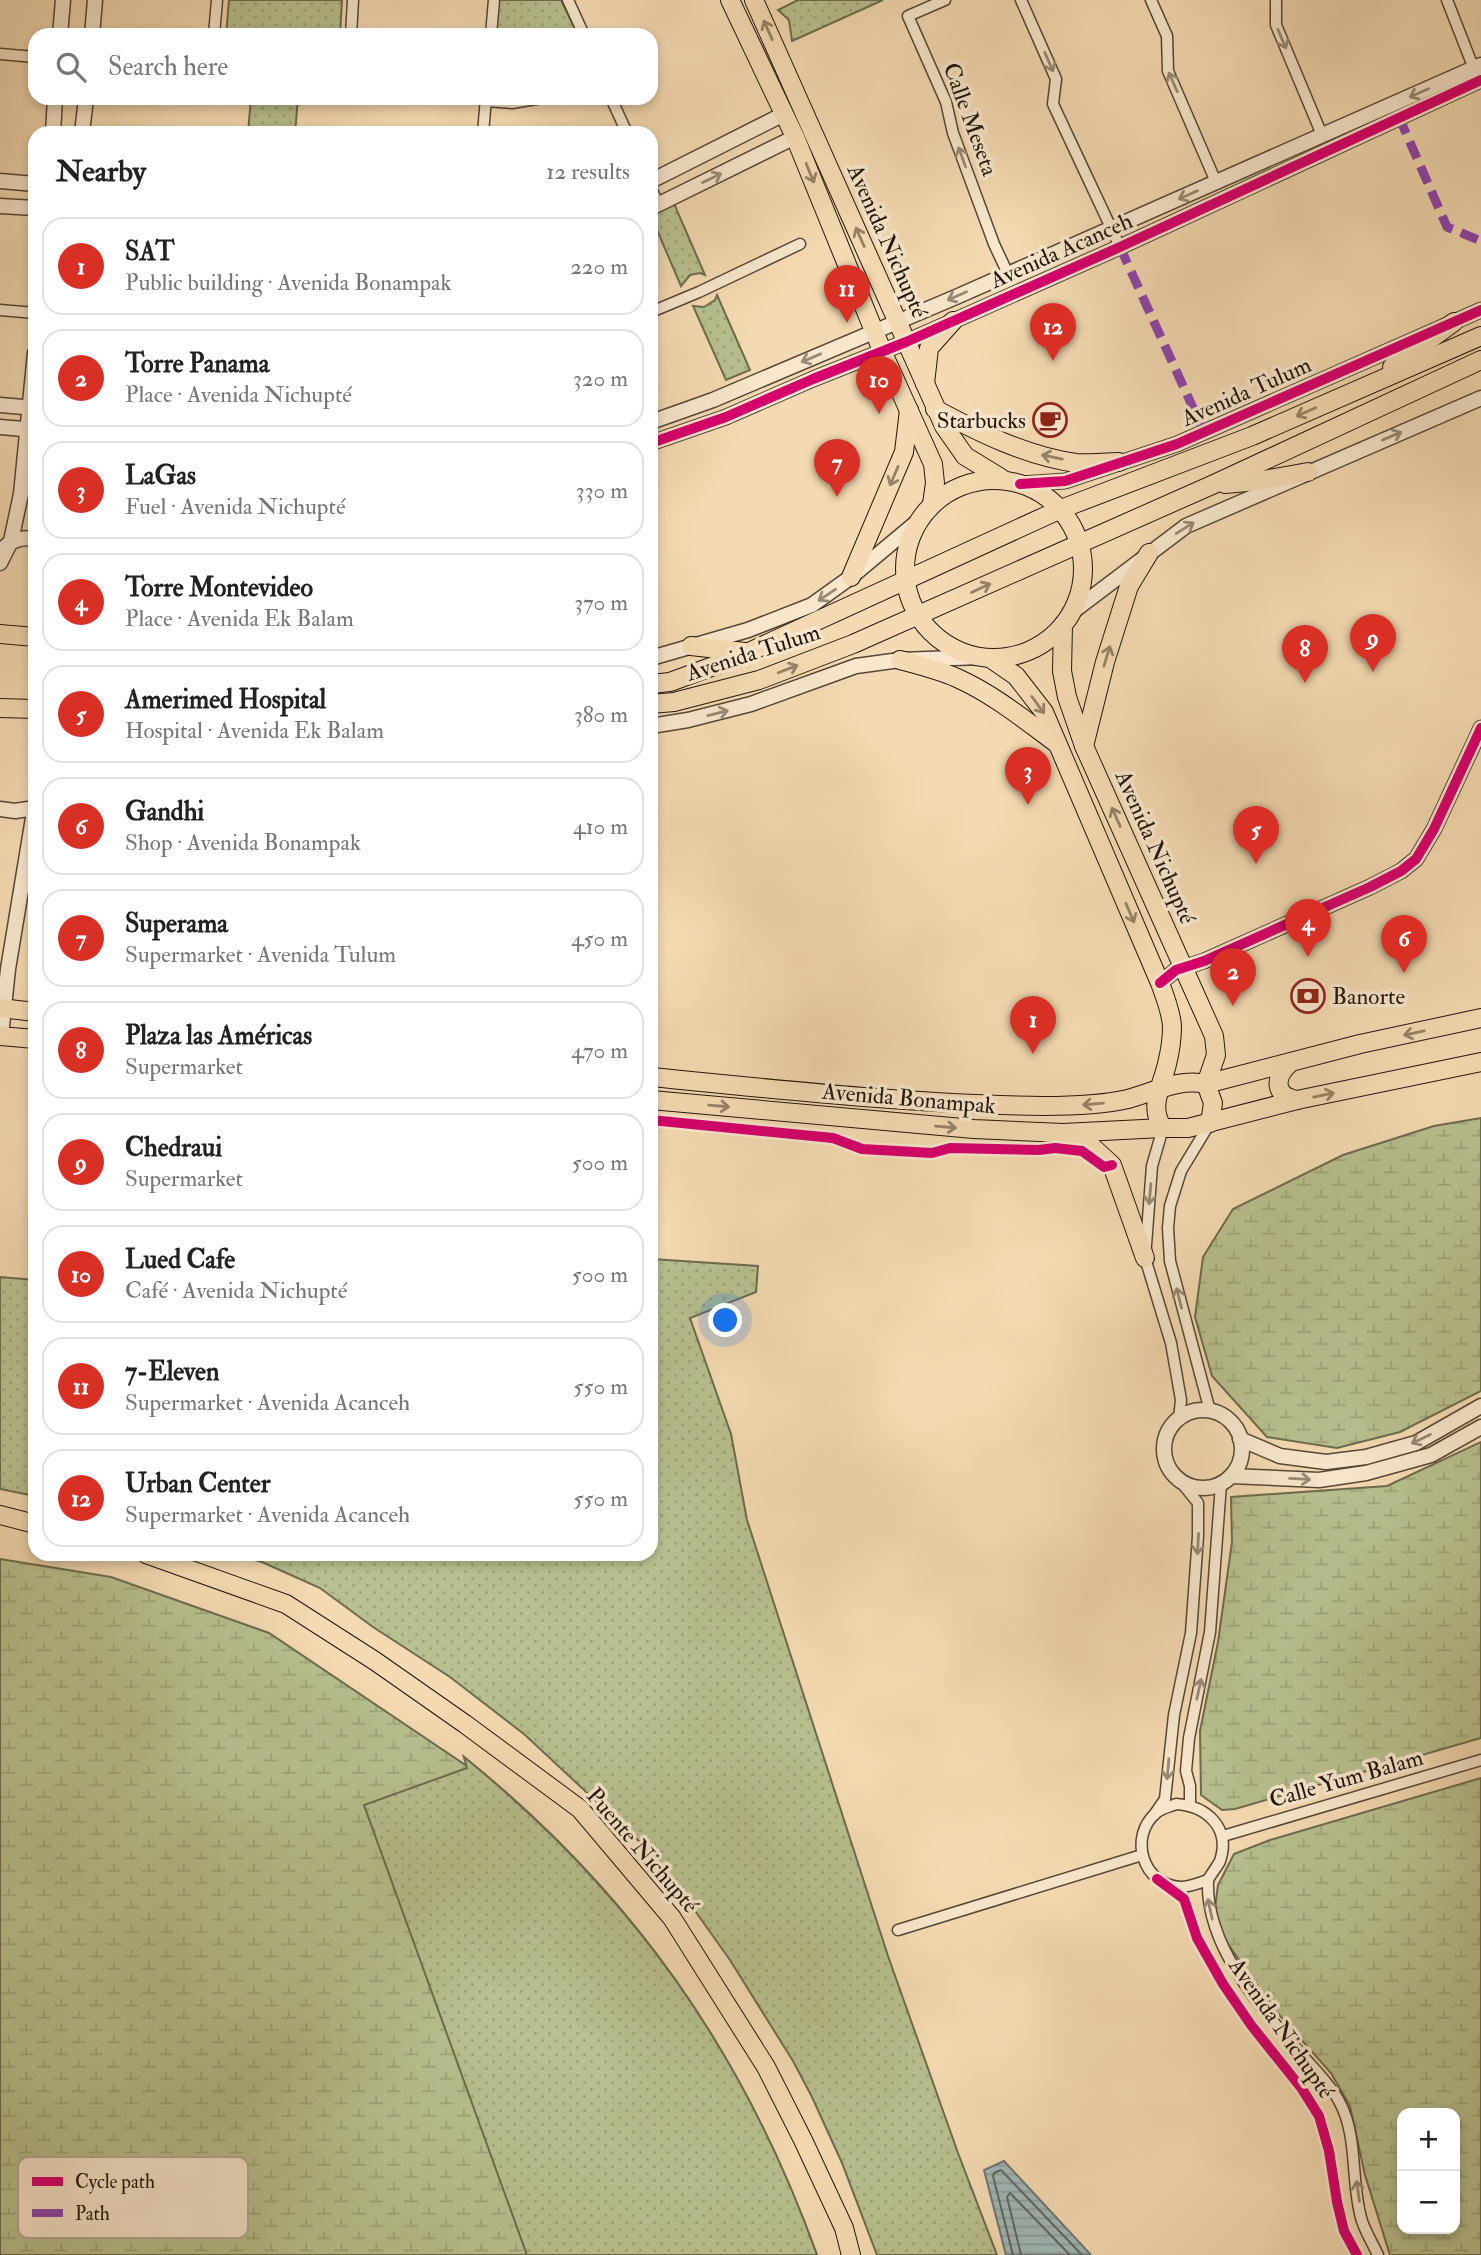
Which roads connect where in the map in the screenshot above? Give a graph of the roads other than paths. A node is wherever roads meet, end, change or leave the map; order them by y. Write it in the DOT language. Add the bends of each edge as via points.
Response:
graph roads {
  1 [pos="63,0"];
  2 [pos="95,0"];
  3 [pos="217,0"];
  4 [pos="353,0"];
  5 [pos="494,0"];
  6 [pos="568,0"];
  7 [pos="730,0"];
  8 [pos="754,0"];
  9 [pos="945,0"];
  10 [pos="1021,0"];
  11 [pos="1151,0"];
  12 [pos="1276,0"];
  13 [pos="1447,0"];
  14 [pos="61,28"];
  15 [pos="93,28"];
  16 [pos="215,28"];
  17 [pos="351,28"];
  18 [pos="492,28"];
  19 [pos="581,28"];
  20 [pos="0,54"];
  21 [pos="28,56"];
  22 [pos="1479,71"];
  23 [pos="55,105"];
  24 [pos="85,105"];
  25 [pos="485,105"];
  26 [pos="614,105"];
  27 [pos="784,114"];
  28 [pos="53,126"];
  29 [pos="83,126"];
  30 [pos="484,126"];
  31 [pos="624,126"];
  32 [pos="1322,135"];
  33 [pos="795,137"];
  34 [pos="658,177"];
  35 [pos="0,181"];
  36 [pos="1216,182"];
  37 [pos="28,183"];
  38 [pos="658,205"];
  39 [pos="0,206"];
  40 [pos="28,208"];
  41 [pos="1111,229"];
  42 [pos="800,244"];
  43 [pos="1120,247"];
  44 [pos="1008,274"];
  45 [pos="658,309"];
  46 [pos="0,310"];
  47 [pos="1481,310"];
  48 [pos="28,312"];
  49 [pos="953,321"];
  50 [pos="897,322"];
  51 [pos="1454,322"];
  52 [pos="874,332"];
  53 [pos="1481,336"];
  54 [pos="906,342"];
  55 [pos="883,352"];
  56 [pos="1481,360"];
  57 [pos="925,384"];
  58 [pos="1364,387"];
  59 [pos="1481,398"];
  60 [pos="0,405"];
  61 [pos="28,408"];
  62 [pos="935,409"];
  63 [pos="909,411"];
  64 [pos="658,420"];
  65 [pos="0,427"];
  66 [pos="28,429"];
  67 [pos="658,441"];
  68 [pos="28,448"];
  69 [pos="1119,462"];
  70 [pos="1308,472"];
  71 [pos="1012,482"];
  72 [pos="1212,485"];
  73 [pos="932,504"];
  74 [pos="1060,509"];
  75 [pos="918,521"];
  76 [pos="28,538"];
  77 [pos="1079,543"];
  78 [pos="6,546"];
  79 [pos="1149,554"];
  80 [pos="0,563"];
  81 [pos="852,577"];
  82 [pos="906,580"];
  83 [pos="919,616"];
  84 [pos="1067,619"];
  85 [pos="0,634"];
  86 [pos="28,636"];
  87 [pos="691,646"];
  88 [pos="748,653"];
  89 [pos="658,656"];
  90 [pos="986,658"];
  91 [pos="900,660"];
  92 [pos="658,683"];
  93 [pos="658,703"];
  94 [pos="0,708"];
  95 [pos="28,709"];
  96 [pos="658,725"];
  97 [pos="1481,728"];
  98 [pos="1057,743"];
  99 [pos="1084,746"];
  100 [pos="1065,761"];
  101 [pos="28,808"];
  102 [pos="0,809"];
  103 [pos="28,844"];
  104 [pos="1183,969"];
  105 [pos="4,972"];
  106 [pos="1160,983"];
  107 [pos="2,1008"];
  108 [pos="28,1011"];
  109 [pos="1481,1018"];
  110 [pos="0,1036"];
  111 [pos="28,1038"];
  112 [pos="1481,1062"];
  113 [pos="1289,1064"];
  114 [pos="658,1078"];
  115 [pos="1206,1084"];
  116 [pos="1159,1089"];
  117 [pos="1297,1100"];
  118 [pos="658,1101"];
  119 [pos="1210,1123"];
  120 [pos="1163,1128"];
  121 [pos="1063,1133"];
  122 [pos="1145,1258"];
  123 [pos="1190,1336"];
  124 [pos="1171,1343"];
  125 [pos="1481,1406"];
  126 [pos="1210,1411"];
  127 [pos="1179,1419"];
  128 [pos="1481,1427"];
  129 [pos="1240,1439"];
  130 [pos="1226,1480"];
  131 [pos="1181,1482"];
  132 [pos="0,1515"];
  133 [pos="28,1522"];
  134 [pos="166,1561"];
  135 [pos="1210,1632"];
  136 [pos="1191,1633"];
  137 [pos="1481,1760"];
  138 [pos="1190,1805"];
  139 [pos="1154,1815"];
  140 [pos="1223,1836"];
  141 [pos="1142,1855"];
  142 [pos="1157,1879"];
  143 [pos="1208,1880"];
  144 [pos="898,1930"];
  145 [pos="1222,1942"];
  146 [pos="1206,1953"];
  147 [pos="851,2255"];
  148 [pos="1357,2255"];
  149 [pos="1378,2255"];
  1 -- 14 [label="street"];
  2 -- 15 [label="street"];
  3 -- 16 [label="street"];
  4 -- 17 [label="street"];
  5 -- 18 [label="street"];
  6 -- 19 [label="street"];
  7 -- 27 [label="main road, Avenida Nichupté"];
  50 -- 8 [label="main road, Avenida Nichupté, one-way"];
  44 -- 9 [label="street, Calle Meseta, one-way" via="953,133 946,102 908,16"];
  10 -- 41 [label="street, one-way" via="1056,79 1053,104"];
  36 -- 11 [label="street, one-way" via="1168,71 1167,36"];
  12 -- 32 [label="street, one-way" via="1276,25"];
  13 -- 22 [label="street"];
  20 -- 21 [label="street"];
  22 -- 32 [label="street, Avenida Acanceh, one-way"];
  22 -- 43 [label="street, Avenida Acanceh"];
  23 -- 28 [label="street"];
  24 -- 29 [label="street"];
  25 -- 30 [label="street"];
  26 -- 31 [label="street"];
  27 -- 33 [label="main road, Avenida Nichupté"];
  27 -- 34 [label="street"];
  32 -- 36 [label="street, Avenida Acanceh"];
  38 -- 33 [label="street, one-way"];
  33 -- 52 [label="main road, Avenida Nichupté, one-way"];
  35 -- 37 [label="street"];
  36 -- 41 [label="street, Avenida Acanceh, one-way"];
  39 -- 40 [label="street"];
  41 -- 43 [label="street"];
  41 -- 44 [label="street, Avenida Acanceh"];
  42 -- 45 [label="street"];
  43 -- 49 [label="street, Avenida Acanceh"];
  44 -- 50 [label="street, Avenida Acanceh, one-way"];
  46 -- 48 [label="street"];
  47 -- 51 [label="street, Avenida Tulum"];
  49 -- 54 [label="street, Avenida Acanceh"];
  49 -- 57 [label="main road" via="929,348"];
  50 -- 52 [label="street, Avenida Acanceh"];
  50 -- 54 [label="main road, Avenida Nichupté"];
  51 -- 58 [label="main road"];
  51 -- 69 [label="street, Avenida Tulum" via="1177,444"];
  52 -- 55 [label="main road, Avenida Nichupté"];
  52 -- 64 [label="street, Avenida Acanceh, one-way"];
  53 -- 58 [label="main road, Avenida Tulum"];
  54 -- 55 [label="street, Avenida Acanceh"];
  54 -- 57 [label="main road, Avenida Nichupté"];
  55 -- 63 [label="main road, Avenida Nichupté"];
  55 -- 67 [label="street, Avenida Acanceh" via="726,418"];
  56 -- 72 [label="main road, Avenida Tulum"];
  57 -- 62 [label="main road, Avenida Nichupté"];
  58 -- 74 [label="main road, Avenida Tulum, one-way" via="1252,436"];
  70 -- 59 [label="street, one-way"];
  60 -- 61 [label="street"];
  69 -- 62 [label="main road, one-way" via="1077,463 1036,454"];
  62 -- 71 [label="main road, Avenida Nichupté" via="965,456"];
  63 -- 73 [label="main road, Avenida Nichupté" via="933,464"];
  63 -- 81 [label="main road, one-way" via="904,452"];
  65 -- 66 [label="street"];
  68 -- 78 [label="street"];
  69 -- 71 [label="street, Avenida Tulum" via="1065,481"];
  70 -- 72 [label="main road"];
  79 -- 70 [label="street, one-way" via="1186,526"];
  71 -- 73 [label="main road" via="965,484"];
  71 -- 74 [label="main road, Avenida Nichupté" via="1042,494"];
  72 -- 77 [label="main road, Avenida Tulum"];
  73 -- 75 [label="main road"];
  74 -- 77 [label="main road"];
  74 -- 82 [label="main road, Avenida Tulum"];
  75 -- 81 [label="street, Avenida Tulum"];
  75 -- 82 [label="main road" via="908,547"];
  76 -- 78 [label="street"];
  83 -- 77 [label="main road, Avenida Tulum, one-way"];
  77 -- 84 [label="main road" via="1082,583"];
  78 -- 80 [label="street"];
  79 -- 84 [label="street"];
  99 -- 79 [label="main road, one-way" via="1129,586"];
  81 -- 87 [label="street, Avenida Tulum, one-way" via="812,604 748,630"];
  82 -- 83 [label="main road"];
  82 -- 88 [label="main road, Avenida Tulum"];
  83 -- 90 [label="main road" via="948,645"];
  93 -- 83 [label="main road, Avenida Tulum, one-way" via="759,680"];
  84 -- 90 [label="main road" via="1031,651"];
  84 -- 99 [label="main road, Avenida Nichupté" via="1062,671"];
  85 -- 86 [label="main road"];
  87 -- 88 [label="main road"];
  87 -- 89 [label="street, Avenida Tulum"];
  88 -- 92 [label="main road, Avenida Tulum"];
  90 -- 91 [label="street, Avenida Tulum"];
  90 -- 98 [label="main road, one-way" via="1018,679 1044,712"];
  96 -- 91 [label="street, Avenida Tulum, one-way" via="751,704 856,666"];
  91 -- 98 [label="main road" via="966,682"];
  94 -- 95 [label="main road"];
  97 -- 104 [label="street" via="1416,859 1370,887"];
  98 -- 100 [label="main road"];
  99 -- 100 [label="street"];
  104 -- 99 [label="main road, Avenida Nichupté, one-way"];
  100 -- 106 [label="main road, one-way"];
  101 -- 102 [label="street"];
  103 -- 105 [label="street"];
  104 -- 106 [label="street"];
  104 -- 115 [label="main road, Avenida Nichupté" via="1214,1036 1216,1055"];
  105 -- 107 [label="street"];
  106 -- 116 [label="main road" via="1172,1026"];
  107 -- 108 [label="main road"];
  107 -- 110 [label="street"];
  109 -- 113 [label="main road, one-way"];
  110 -- 111 [label="main road"];
  117 -- 112 [label="main road, one-way"];
  113 -- 115 [label="main road"];
  113 -- 117 [label="main road" via="1279,1085 1285,1096"];
  116 -- 114 [label="main road, Avenida Bonampak, one-way" via="1093,1105 1044,1105 844,1096"];
  115 -- 116 [label="main road"];
  115 -- 119 [label="main road" via="1213,1103"];
  116 -- 120 [label="main road" via="1156,1111"];
  117 -- 119 [label="main road"];
  118 -- 121 [label="main road, Avenida Bonampak, one-way"];
  119 -- 120 [label="main road"];
  123 -- 119 [label="street, one-way" via="1170,1261 1170,1206 1181,1171"];
  120 -- 121 [label="main road, Avenida Bonampak"];
  120 -- 122 [label="street, one-way" via="1152,1166"];
  121 -- 122 [label="main road" via="1088,1143 1112,1165"];
  122 -- 124 [label="street"];
  123 -- 124 [label="street"];
  123 -- 126 [label="street"];
  124 -- 127 [label="street" via="1181,1400"];
  125 -- 129 [label="street, one-way" via="1416,1443 1366,1457 1326,1462 1280,1456"];
  126 -- 127 [label="street"];
  126 -- 129 [label="street" via="1233,1425"];
  127 -- 131 [label="street" via="1167,1433 1164,1448 1166,1462"];
  130 -- 128 [label="street, one-way" via="1319,1480 1366,1473 1431,1455"];
  129 -- 130 [label="street" via="1238,1465"];
  130 -- 131 [label="street" via="1208,1488"];
  130 -- 135 [label="street"];
  131 -- 136 [label="street, one-way" via="1198,1503"];
  132 -- 133 [label="main road"];
  134 -- 147 [label="main road, Puente Nichupté" via="286,1604 375,1661 580,1809 673,1918 766,2067 844,2228"];
  135 -- 136 [label="street"];
  138 -- 135 [label="street, one-way" via="1189,1738"];
  136 -- 139 [label="street, one-way" via="1174,1716 1165,1800"];
  137 -- 140 [label="street, Calle Yum Balam"];
  138 -- 139 [label="street" via="1176,1804"];
  138 -- 140 [label="street" via="1212,1818"];
  139 -- 141 [label="street" via="1145,1826"];
  140 -- 143 [label="street" via="1220,1861"];
  141 -- 142 [label="street"];
  141 -- 144 [label="street"];
  142 -- 143 [label="street" via="1180,1887"];
  142 -- 146 [label="street, Avenida Nichupté" via="1184,1899"];
  145 -- 143 [label="street, Avenida Nichupté, one-way" via="1213,1923"];
  145 -- 146 [label="street"];
  149 -- 145 [label="street, Avenida Nichupté, one-way" via="1362,2220 1349,2128 1339,2100 1261,2008"];
  146 -- 148 [label="street, Avenida Nichupté" via="1251,2025 1319,2116 1344,2231"];
}
